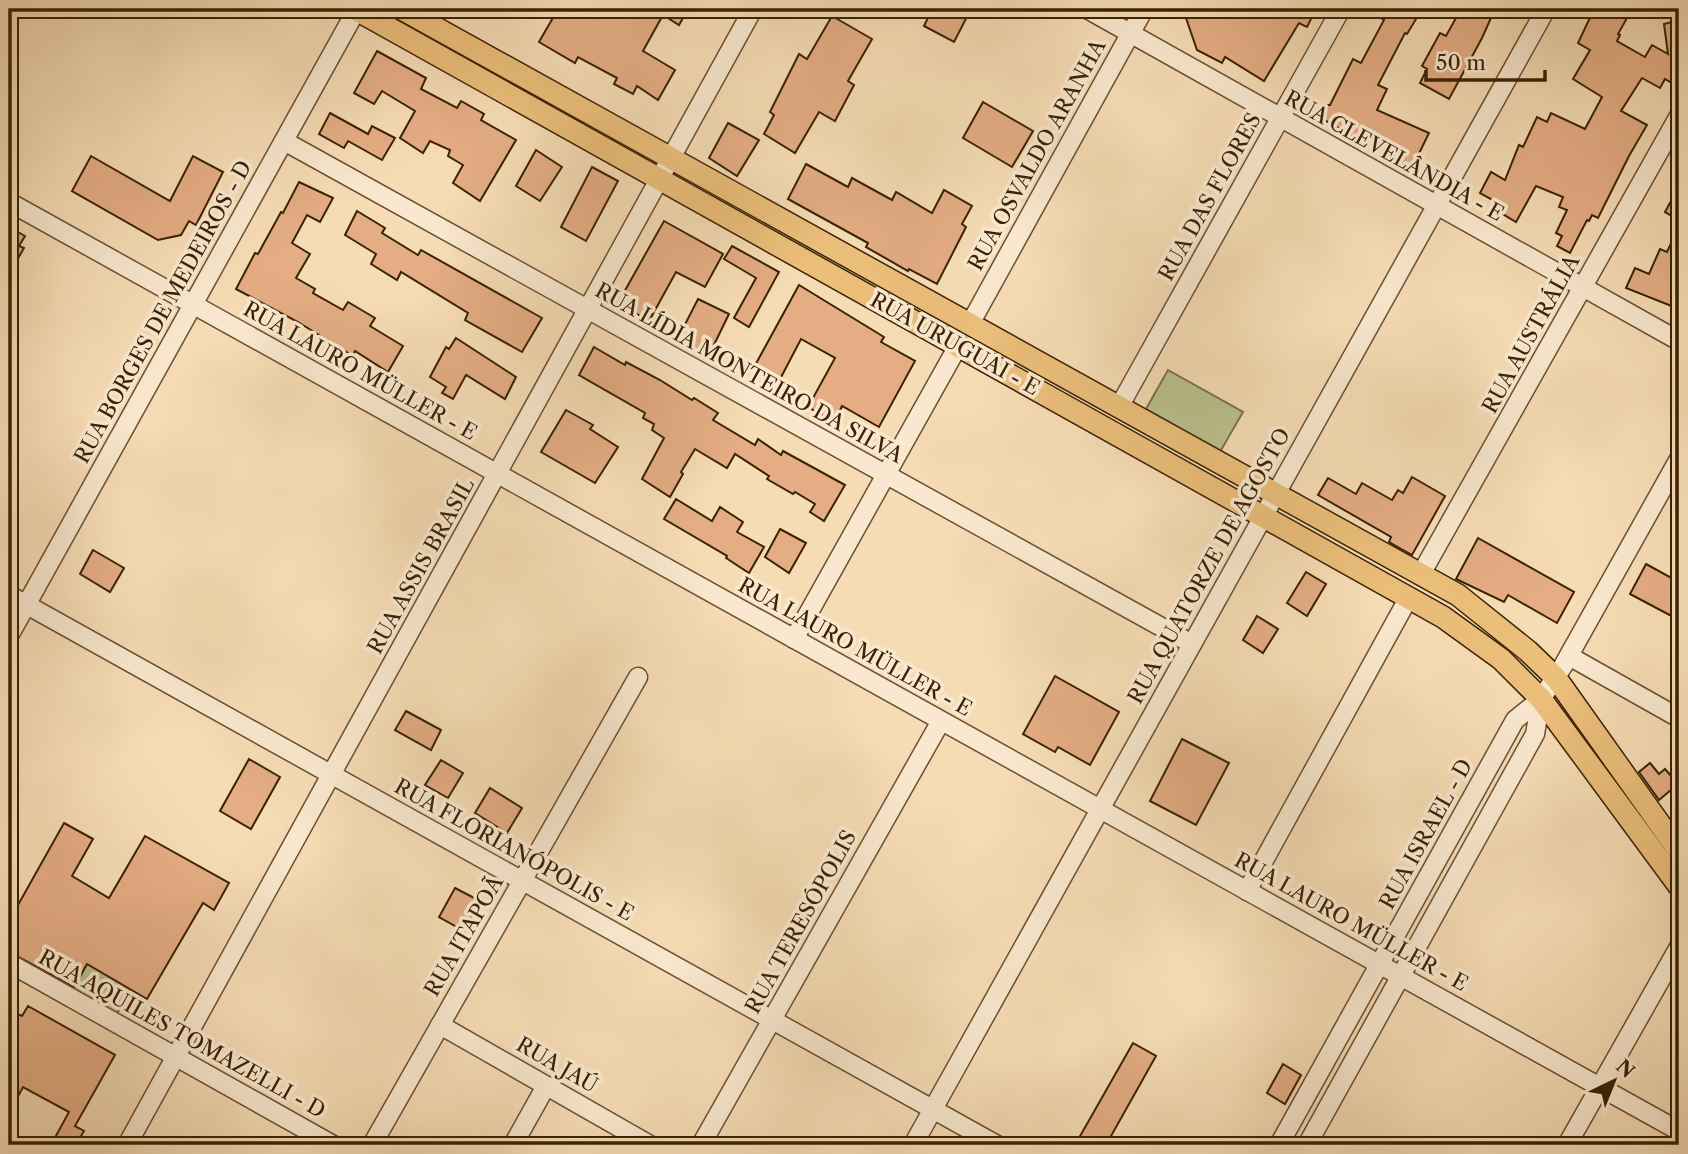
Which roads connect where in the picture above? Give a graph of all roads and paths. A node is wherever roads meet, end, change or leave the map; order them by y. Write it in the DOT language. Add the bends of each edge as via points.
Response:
graph roads {
  1 [pos="356,9"];
  2 [pos="402,9"];
  3 [pos="753,9"];
  4 [pos="1087,9"];
  5 [pos="1144,9"];
  6 [pos="1341,9"];
  7 [pos="1546,9"];
  8 [pos="1131,33"];
  9 [pos="1679,116"];
  10 [pos="1280,118"];
  11 [pos="284,141"];
  12 [pos="672,158"];
  13 [pos="660,179"];
  14 [pos="9,202"];
  15 [pos="1436,205"];
  16 [pos="1583,288"];
  17 [pos="194,305"];
  18 [pos="588,310"];
  19 [pos="970,324"];
  20 [pos="1679,341"];
  21 [pos="958,346"];
  22 [pos="1119,407"];
  23 [pos="1679,459"];
  24 [pos="498,474"];
  25 [pos="886,475"];
  26 [pos="1276,494"];
  27 [pos="1264,516"];
  28 [pos="1421,574"];
  29 [pos="9,595"];
  30 [pos="1409,597"];
  31 [pos="26,604"];
  32 [pos="9,636"];
  33 [pos="794,639"];
  34 [pos="1192,644"];
  35 [pos="1569,656"];
  36 [pos="638,677"];
  37 [pos="1556,678"];
  38 [pos="1541,699"];
  39 [pos="1679,718"];
  40 [pos="941,721"];
  41 [pos="332,775"];
  42 [pos="1100,809"];
  43 [pos="1679,851"];
  44 [pos="522,881"];
  45 [pos="1679,886"];
  46 [pos="1247,891"];
  47 [pos="1679,947"];
  48 [pos="9,963"];
  49 [pos="1380,965"];
  50 [pos="1401,976"];
  51 [pos="772,1020"];
  52 [pos="440,1025"];
  53 [pos="176,1057"];
  54 [pos="546,1086"];
  55 [pos="1600,1087"];
  56 [pos="933,1109"];
  57 [pos="1679,1131"];
  58 [pos="127,1145"];
  59 [pos="333,1145"];
  60 [pos="372,1145"];
  61 [pos="513,1145"];
  62 [pos="650,1145"];
  63 [pos="701,1145"];
  64 [pos="913,1145"];
  65 [pos="998,1145"];
  66 [pos="1279,1145"];
  67 [pos="1307,1145"];
  68 [pos="1567,1145"];
  1 -- 11 [label="street, RUA BORGES DE MEDEIROS - D"];
  1 -- 13 [label="main road, RUA URUGUAI - E"];
  2 -- 12 [label="main road, RUA URUGUAI - E"];
  3 -- 12 [label="street, RUA ASSIS BRASIL"];
  4 -- 8 [label="street, RUA CLEVELÂNDIA - E"];
  5 -- 8 [label="street, RUA OSVALDO ARANHA"];
  6 -- 10 [label="street, RUA DAS FLORES"];
  7 -- 15 [label="street, RUA QUATORZE DE AGOSTO"];
  8 -- 10 [label="street, RUA CLEVELÂNDIA - E"];
  8 -- 19 [label="street, RUA OSVALDO ARANHA"];
  9 -- 16 [label="street, RUA AUSTRÁLIA"];
  10 -- 15 [label="street, RUA CLEVELÂNDIA - E"];
  10 -- 22 [label="street, RUA DAS FLORES"];
  11 -- 17 [label="street, RUA BORGES DE MEDEIROS - D"];
  11 -- 18 [label="street, RUA LÍDIA MONTEIRO DA SILVA"];
  12 -- 13 [label="street, RUA ASSIS BRASIL"];
  12 -- 19 [label="main road, RUA URUGUAI - E"];
  13 -- 18 [label="street, RUA ASSIS BRASIL"];
  13 -- 21 [label="main road, RUA URUGUAI - E"];
  14 -- 17 [label="street, RUA LAURO MÜLLER - E"];
  15 -- 16 [label="street, RUA CLEVELÂNDIA - E"];
  15 -- 26 [label="street, RUA QUATORZE DE AGOSTO"];
  16 -- 20 [label="street, RUA CLEVELÂNDIA - E"];
  16 -- 28 [label="street, RUA AUSTRÁLIA"];
  17 -- 24 [label="street, RUA LAURO MÜLLER - E"];
  17 -- 31 [label="street, RUA BORGES DE MEDEIROS - D"];
  18 -- 24 [label="street, RUA ASSIS BRASIL"];
  18 -- 25 [label="street, RUA LÍDIA MONTEIRO DA SILVA"];
  19 -- 22 [label="main road, RUA URUGUAI - E"];
  21 -- 25 [label="street"];
  21 -- 27 [label="main road, RUA URUGUAI - E"];
  22 -- 26 [label="main road, RUA URUGUAI - E"];
  23 -- 35 [label="street, RUA ISRAEL - D"];
  24 -- 33 [label="street, RUA LAURO MÜLLER - E"];
  24 -- 41 [label="street, RUA ASSIS BRASIL"];
  25 -- 33 [label="street"];
  25 -- 34 [label="street, RUA LÍDIA MONTEIRO DA SILVA"];
  26 -- 27 [label="street, RUA QUATORZE DE AGOSTO"];
  26 -- 28 [label="main road, RUA URUGUAI - E"];
  27 -- 30 [label="main road, RUA URUGUAI - E"];
  27 -- 34 [label="street, RUA QUATORZE DE AGOSTO"];
  28 -- 37 [label="main road, RUA URUGUAI - E" via="1491,620"];
  29 -- 31 [label="street, RUA FLORIANÓPOLIS - E"];
  30 -- 38 [label="main road, RUA URUGUAI - E" via="1501,659"];
  30 -- 46 [label="street"];
  31 -- 32 [label="street, RUA BORGES DE MEDEIROS - D"];
  31 -- 41 [label="street, RUA FLORIANÓPOLIS - E"];
  33 -- 40 [label="street, RUA LAURO MÜLLER - E"];
  34 -- 42 [label="street, RUA QUATORZE DE AGOSTO"];
  35 -- 37 [label="street, RUA ISRAEL - D"];
  35 -- 39 [label="street"];
  36 -- 44 [label="street, RUA ITAPOÃ"];
  37 -- 38 [label="street, RUA ISRAEL - D"];
  37 -- 43 [label="main road, RUA URUGUAI - E"];
  38 -- 45 [label="main road, RUA URUGUAI - E"];
  38 -- 49 [label="street, RUA ISRAEL - D" via="1516,720"];
  38 -- 50 [label="street, RUA ISRAEL - D" via="1535,734"];
  40 -- 42 [label="street, RUA LAURO MÜLLER - E"];
  40 -- 51 [label="street, RUA TERESÓPOLIS"];
  41 -- 44 [label="street, RUA FLORIANÓPOLIS - E"];
  41 -- 53 [label="street, RUA ASSIS BRASIL"];
  42 -- 46 [label="street, RUA LAURO MÜLLER - E"];
  42 -- 56 [label="street, RUA QUATORZE DE AGOSTO"];
  44 -- 51 [label="street, RUA FLORIANÓPOLIS - E"];
  44 -- 52 [label="street, RUA ITAPOÃ"];
  46 -- 49 [label="street, RUA LAURO MÜLLER - E"];
  47 -- 55 [label="street"];
  48 -- 53 [label="street, RUA AQUILES TOMAZELLI - D"];
  49 -- 50 [label="street, RUA LAURO MÜLLER - E"];
  49 -- 66 [label="street, RUA ISRAEL - D"];
  50 -- 55 [label="street, RUA LAURO MÜLLER - E"];
  50 -- 67 [label="street, RUA ISRAEL - D"];
  51 -- 56 [label="street, RUA FLORIANÓPOLIS - E"];
  51 -- 63 [label="street, RUA TERESÓPOLIS"];
  52 -- 54 [label="street, RUA JAÚ"];
  52 -- 60 [label="street, RUA ITAPOÃ"];
  53 -- 58 [label="street, RUA ASSIS BRASIL"];
  53 -- 59 [label="street, RUA AQUILES TOMAZELLI - D"];
  54 -- 61 [label="street"];
  54 -- 62 [label="street, RUA JAÚ"];
  55 -- 57 [label="street, RUA LAURO MÜLLER - E"];
  55 -- 68 [label="street"];
  56 -- 64 [label="street, RUA QUATORZE DE AGOSTO"];
  56 -- 65 [label="street, RUA FLORIANÓPOLIS - E"];
}
